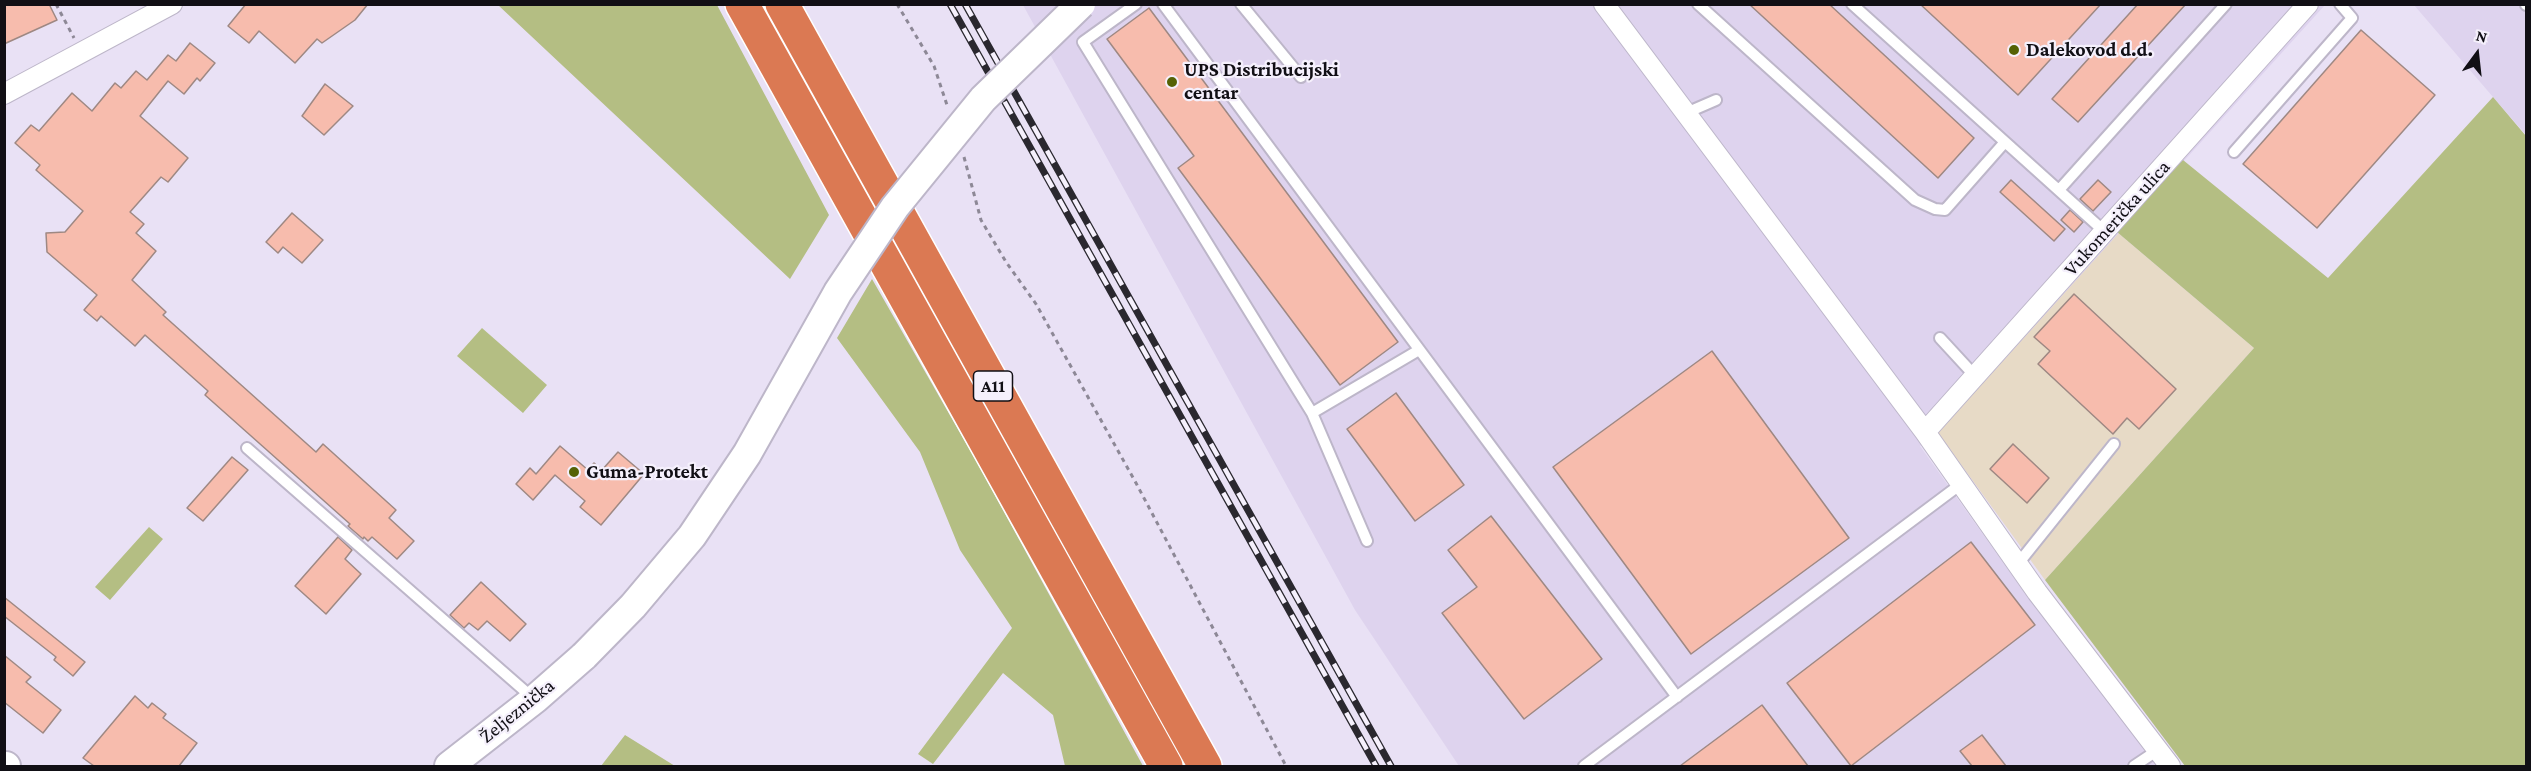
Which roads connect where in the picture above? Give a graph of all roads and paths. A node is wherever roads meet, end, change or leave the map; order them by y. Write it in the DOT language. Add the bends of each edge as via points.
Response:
graph roads {
  1 [pos="56,4"];
  2 [pos="172,4"];
  3 [pos="742,4"];
  4 [pos="782,4"];
  5 [pos="897,4"];
  6 [pos="1081,4"];
  7 [pos="1136,4"];
  8 [pos="1163,4"];
  9 [pos="1241,4"];
  10 [pos="1604,4"];
  11 [pos="1698,4"];
  12 [pos="1852,4"];
  13 [pos="2226,4"];
  14 [pos="2308,4"];
  15 [pos="2340,4"];
  16 [pos="82,53"];
  17 [pos="1301,77"];
  18 [pos="4,94"];
  19 [pos="1716,100"];
  20 [pos="949,111"];
  21 [pos="1686,113"];
  22 [pos="2005,142"];
  23 [pos="2234,152"];
  24 [pos="964,156"];
  25 [pos="2059,190"];
  26 [pos="2105,232"];
  27 [pos="1940,338"];
  28 [pos="1419,350"];
  29 [pos="1975,376"];
  30 [pos="1312,413"];
  31 [pos="1925,432"];
  32 [pos="2115,444"];
  33 [pos="247,448"];
  34 [pos="1961,484"];
  35 [pos="1367,541"];
  36 [pos="2017,565"];
  37 [pos="1677,697"];
  38 [pos="535,699"];
  39 [pos="2158,750"];
  40 [pos="449,766"];
  41 [pos="1166,766"];
  42 [pos="1205,766"];
  43 [pos="1286,766"];
  44 [pos="1584,766"];
  45 [pos="2134,766"];
  46 [pos="2170,766"];
  1 -- 16 [label="path"];
  2 -- 16 [label="street"];
  3 -- 41 [label="highway, A11"];
  4 -- 42 [label="highway, A11"];
  5 -- 20 [label="path" via="934,66"];
  6 -- 38 [label="main road, Željeznička, bridge" via="983,99 902,198 838,292 747,454 692,536 633,606"];
  7 -- 30 [label="lane" via="1083,42"];
  8 -- 28 [label="lane"];
  9 -- 17 [label="lane"];
  10 -- 21 [label="street"];
  11 -- 22 [label="lane" via="1915,200 1935,209 1945,210"];
  12 -- 22 [label="lane"];
  13 -- 25 [label="lane"];
  14 -- 26 [label="street, Vukomerička ulica"];
  15 -- 23 [label="lane" via="2352,18"];
  16 -- 18 [label="street"];
  19 -- 21 [label="lane"];
  21 -- 31 [label="street"];
  22 -- 25 [label="lane"];
  24 -- 43 [label="path" via="981,220 1053,333"];
  25 -- 26 [label="lane"];
  26 -- 29 [label="street, Vukomerička ulica"];
  27 -- 29 [label="lane"];
  28 -- 30 [label="lane"];
  28 -- 37 [label="lane"];
  29 -- 31 [label="street, Vukomerička ulica"];
  30 -- 35 [label="lane"];
  31 -- 34 [label="street"];
  32 -- 36 [label="lane"];
  33 -- 38 [label="lane"];
  34 -- 36 [label="street"];
  34 -- 37 [label="lane"];
  36 -- 39 [label="street"];
  37 -- 44 [label="lane"];
  38 -- 40 [label="main road, Željeznička"];
  39 -- 45 [label="lane"];
  39 -- 46 [label="street"];
}
